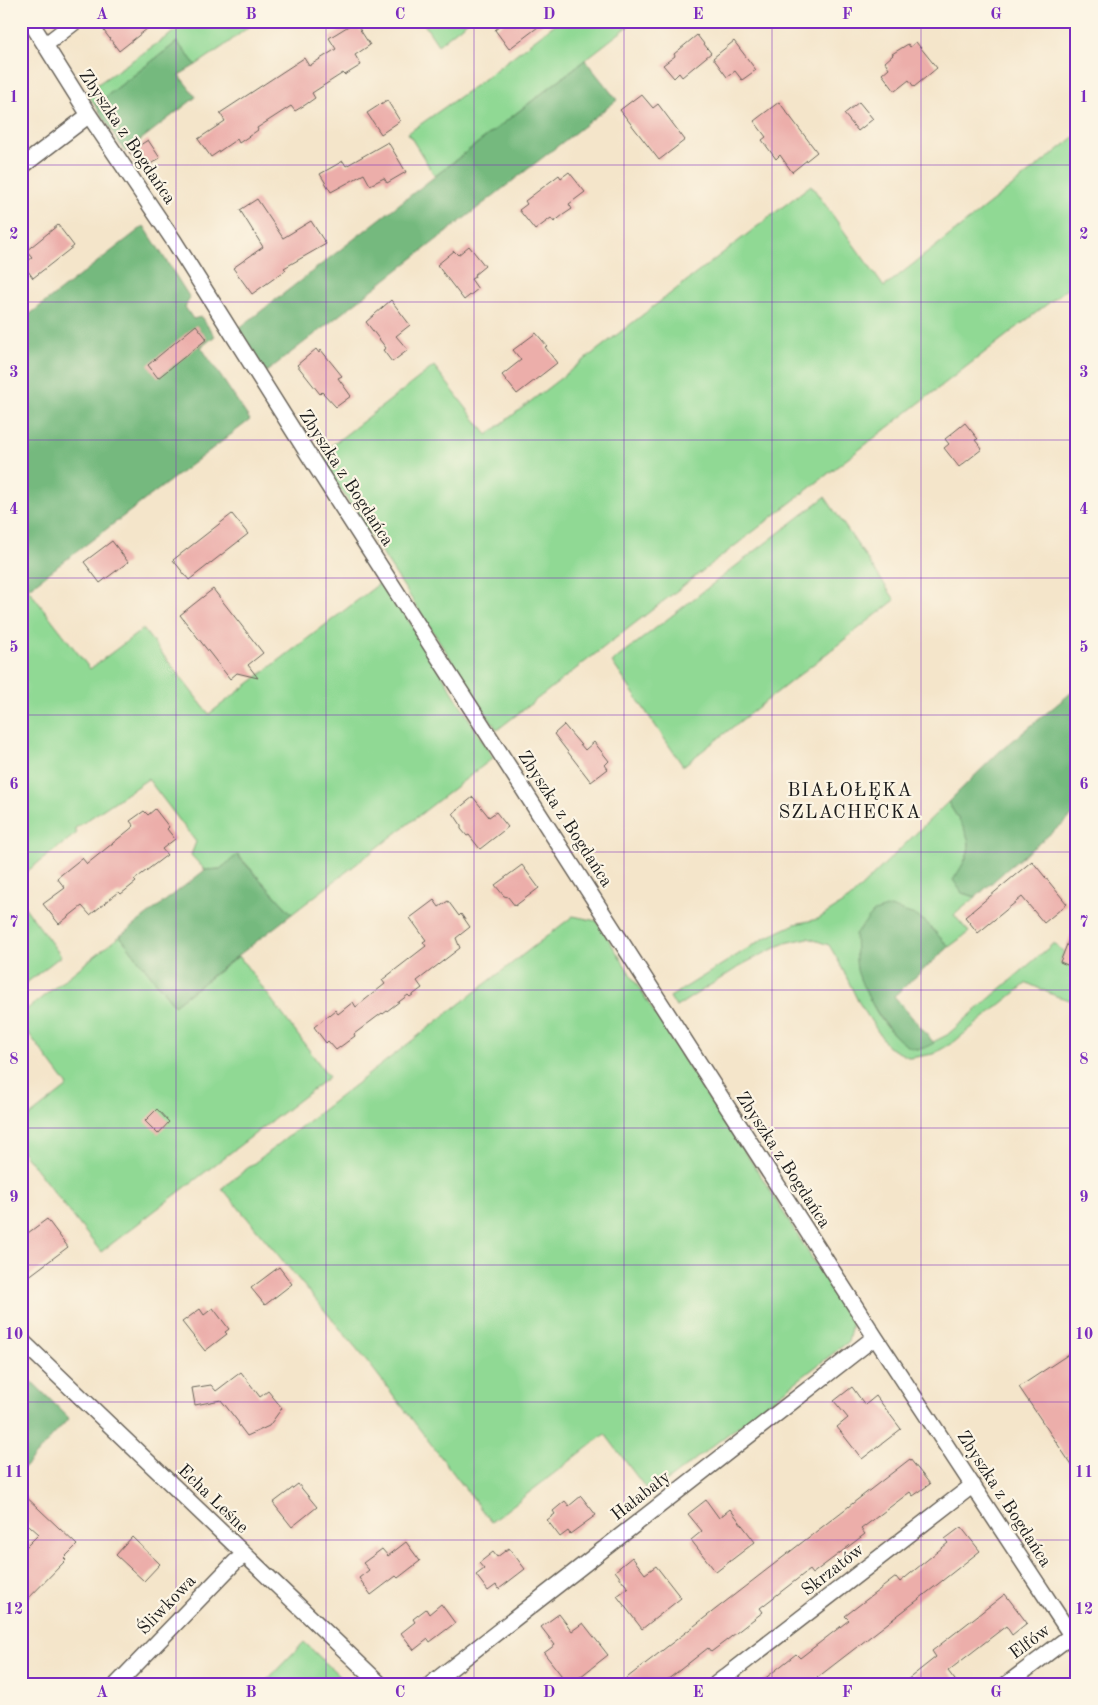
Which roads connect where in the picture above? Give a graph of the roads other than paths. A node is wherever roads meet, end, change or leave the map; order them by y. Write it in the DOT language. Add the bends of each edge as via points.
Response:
graph roads {
  1 [pos="30,21"];
  2 [pos="76,21"];
  3 [pos="45,45"];
  4 [pos="89,115"];
  5 [pos="21,167"];
  6 [pos="875,1337"];
  7 [pos="21,1340"];
  8 [pos="973,1485"];
  9 [pos="245,1555"];
  10 [pos="1074,1633"];
  11 [pos="117,1684"];
  12 [pos="380,1684"];
  13 [pos="431,1684"];
  14 [pos="716,1684"];
  15 [pos="1007,1684"];
  1 -- 3 [label="street, Zbyszka z Bogdańca"];
  2 -- 3 [label="street"];
  3 -- 4 [label="street, Zbyszka z Bogdańca"];
  4 -- 5 [label="street"];
  4 -- 6 [label="street, Zbyszka z Bogdańca" via="174,241"];
  6 -- 8 [label="street, Zbyszka z Bogdańca"];
  6 -- 13 [label="street, Hałabały"];
  7 -- 9 [label="street, Echa Leśne"];
  8 -- 10 [label="street, Zbyszka z Bogdańca"];
  8 -- 14 [label="street, Skrzatów"];
  9 -- 11 [label="street, Śliwkowa"];
  9 -- 12 [label="street, Echa Leśne"];
  10 -- 15 [label="street, Elfów"];
}
